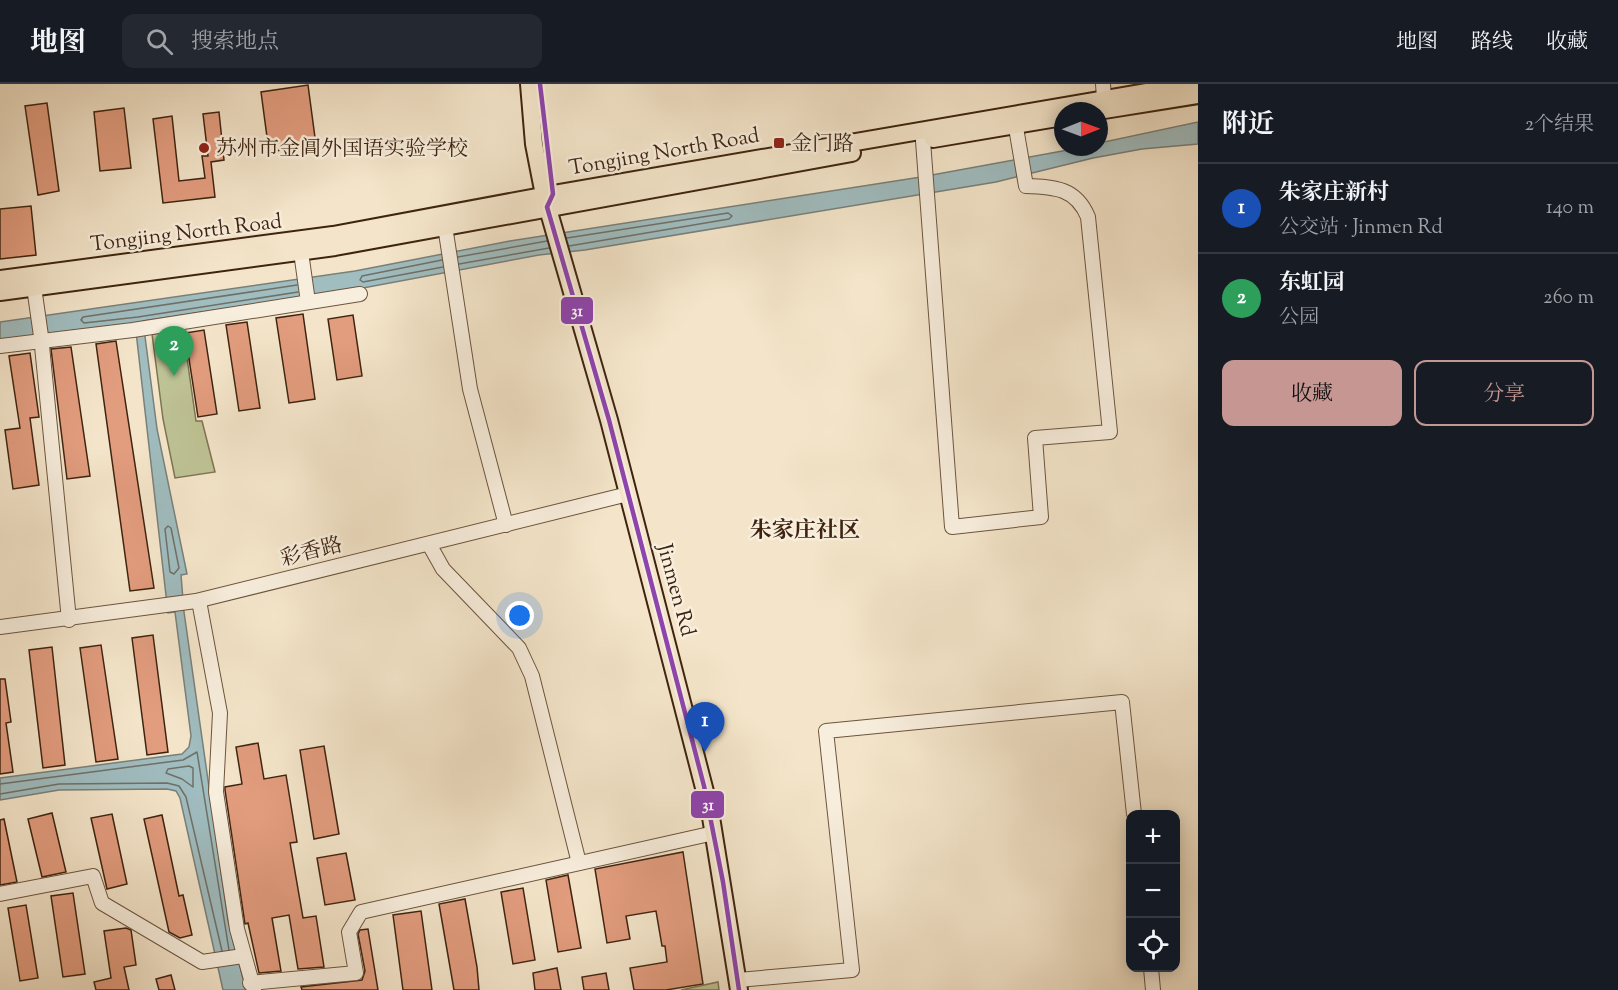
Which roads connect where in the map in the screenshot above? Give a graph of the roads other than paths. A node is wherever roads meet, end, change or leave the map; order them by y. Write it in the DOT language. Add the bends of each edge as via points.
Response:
graph roads {
  1 [pos="529,84"];
  2 [pos="540,84"];
  3 [pos="1193,84"];
  4 [pos="1198,96"];
  5 [pos="1102,98"];
  6 [pos="1054,118"];
  7 [pos="1014,120"];
  8 [pos="923,141"];
  9 [pos="548,199"];
  10 [pos="445,226"];
  11 [pos="301,252"];
  12 [pos="0,279"];
  13 [pos="34,287"];
  14 [pos="0,292"];
  15 [pos="360,294"];
  16 [pos="307,300"];
  17 [pos="41,338"];
  18 [pos="0,346"];
  19 [pos="628,494"];
  20 [pos="506,525"];
  21 [pos="429,544"];
  22 [pos="197,601"];
  23 [pos="69,620"];
  24 [pos="0,627"];
  25 [pos="1134,810"];
  26 [pos="714,832"];
  27 [pos="579,863"];
  28 [pos="0,894"];
  29 [pos="241,956"];
  30 [pos="1151,972"];
  31 [pos="738,985"];
  32 [pos="252,987"];
  33 [pos="1153,990"];
  1 -- 9 [label="main road, Jinmen Rd" via="534,144"];
  2 -- 9 [label="main road, Jinmen Rd"];
  3 -- 5 [label="main road, Tongjing North Road"];
  4 -- 5 [label="main road, Tongjing North Road"];
  5 -- 7 [label="main road, Tongjing North Road"];
  6 -- 7 [label="main road, Tongjing North Road"];
  7 -- 8 [label="main road, Tongjing North Road"];
  7 -- 8 [label="street" via="1026,186 1068,192 1082,203 1088,217 1110,432 1035,438 1041,517 952,527"];
  7 -- 9 [label="main road, Tongjing North Road"];
  8 -- 9 [label="main road, Tongjing North Road"];
  9 -- 10 [label="main road, Tongjing North Road"];
  9 -- 12 [label="main road, Tongjing North Road" via="333,235"];
  9 -- 19 [label="main road, Jinmen Rd"];
  10 -- 11 [label="main road, Tongjing North Road"];
  10 -- 20 [label="street" via="470,389"];
  11 -- 13 [label="main road, Tongjing North Road"];
  11 -- 16 [label="street"];
  13 -- 14 [label="main road, Tongjing North Road"];
  13 -- 17 [label="street"];
  15 -- 16 [label="street"];
  16 -- 17 [label="street" via="133,330"];
  17 -- 18 [label="street"];
  17 -- 23 [label="street"];
  19 -- 20 [label="street, 彩香路"];
  19 -- 26 [label="main road, Jinmen Rd"];
  20 -- 21 [label="street, 彩香路"];
  21 -- 22 [label="street, 彩香路"];
  21 -- 27 [label="street" via="443,569 519,648 532,676"];
  22 -- 23 [label="street, 彩香路"];
  22 -- 29 [label="street" via="220,713 216,792"];
  23 -- 24 [label="street, 彩香路"];
  25 -- 31 [label="street" via="1122,702 826,731 852,970"];
  26 -- 27 [label="street"];
  26 -- 31 [label="main road, Jinmen Rd"];
  27 -- 32 [label="street" via="361,912 349,932 356,973"];
  28 -- 29 [label="street" via="93,876 102,903 202,962"];
  29 -- 32 [label="street"];
  30 -- 33 [label="street"];
}
